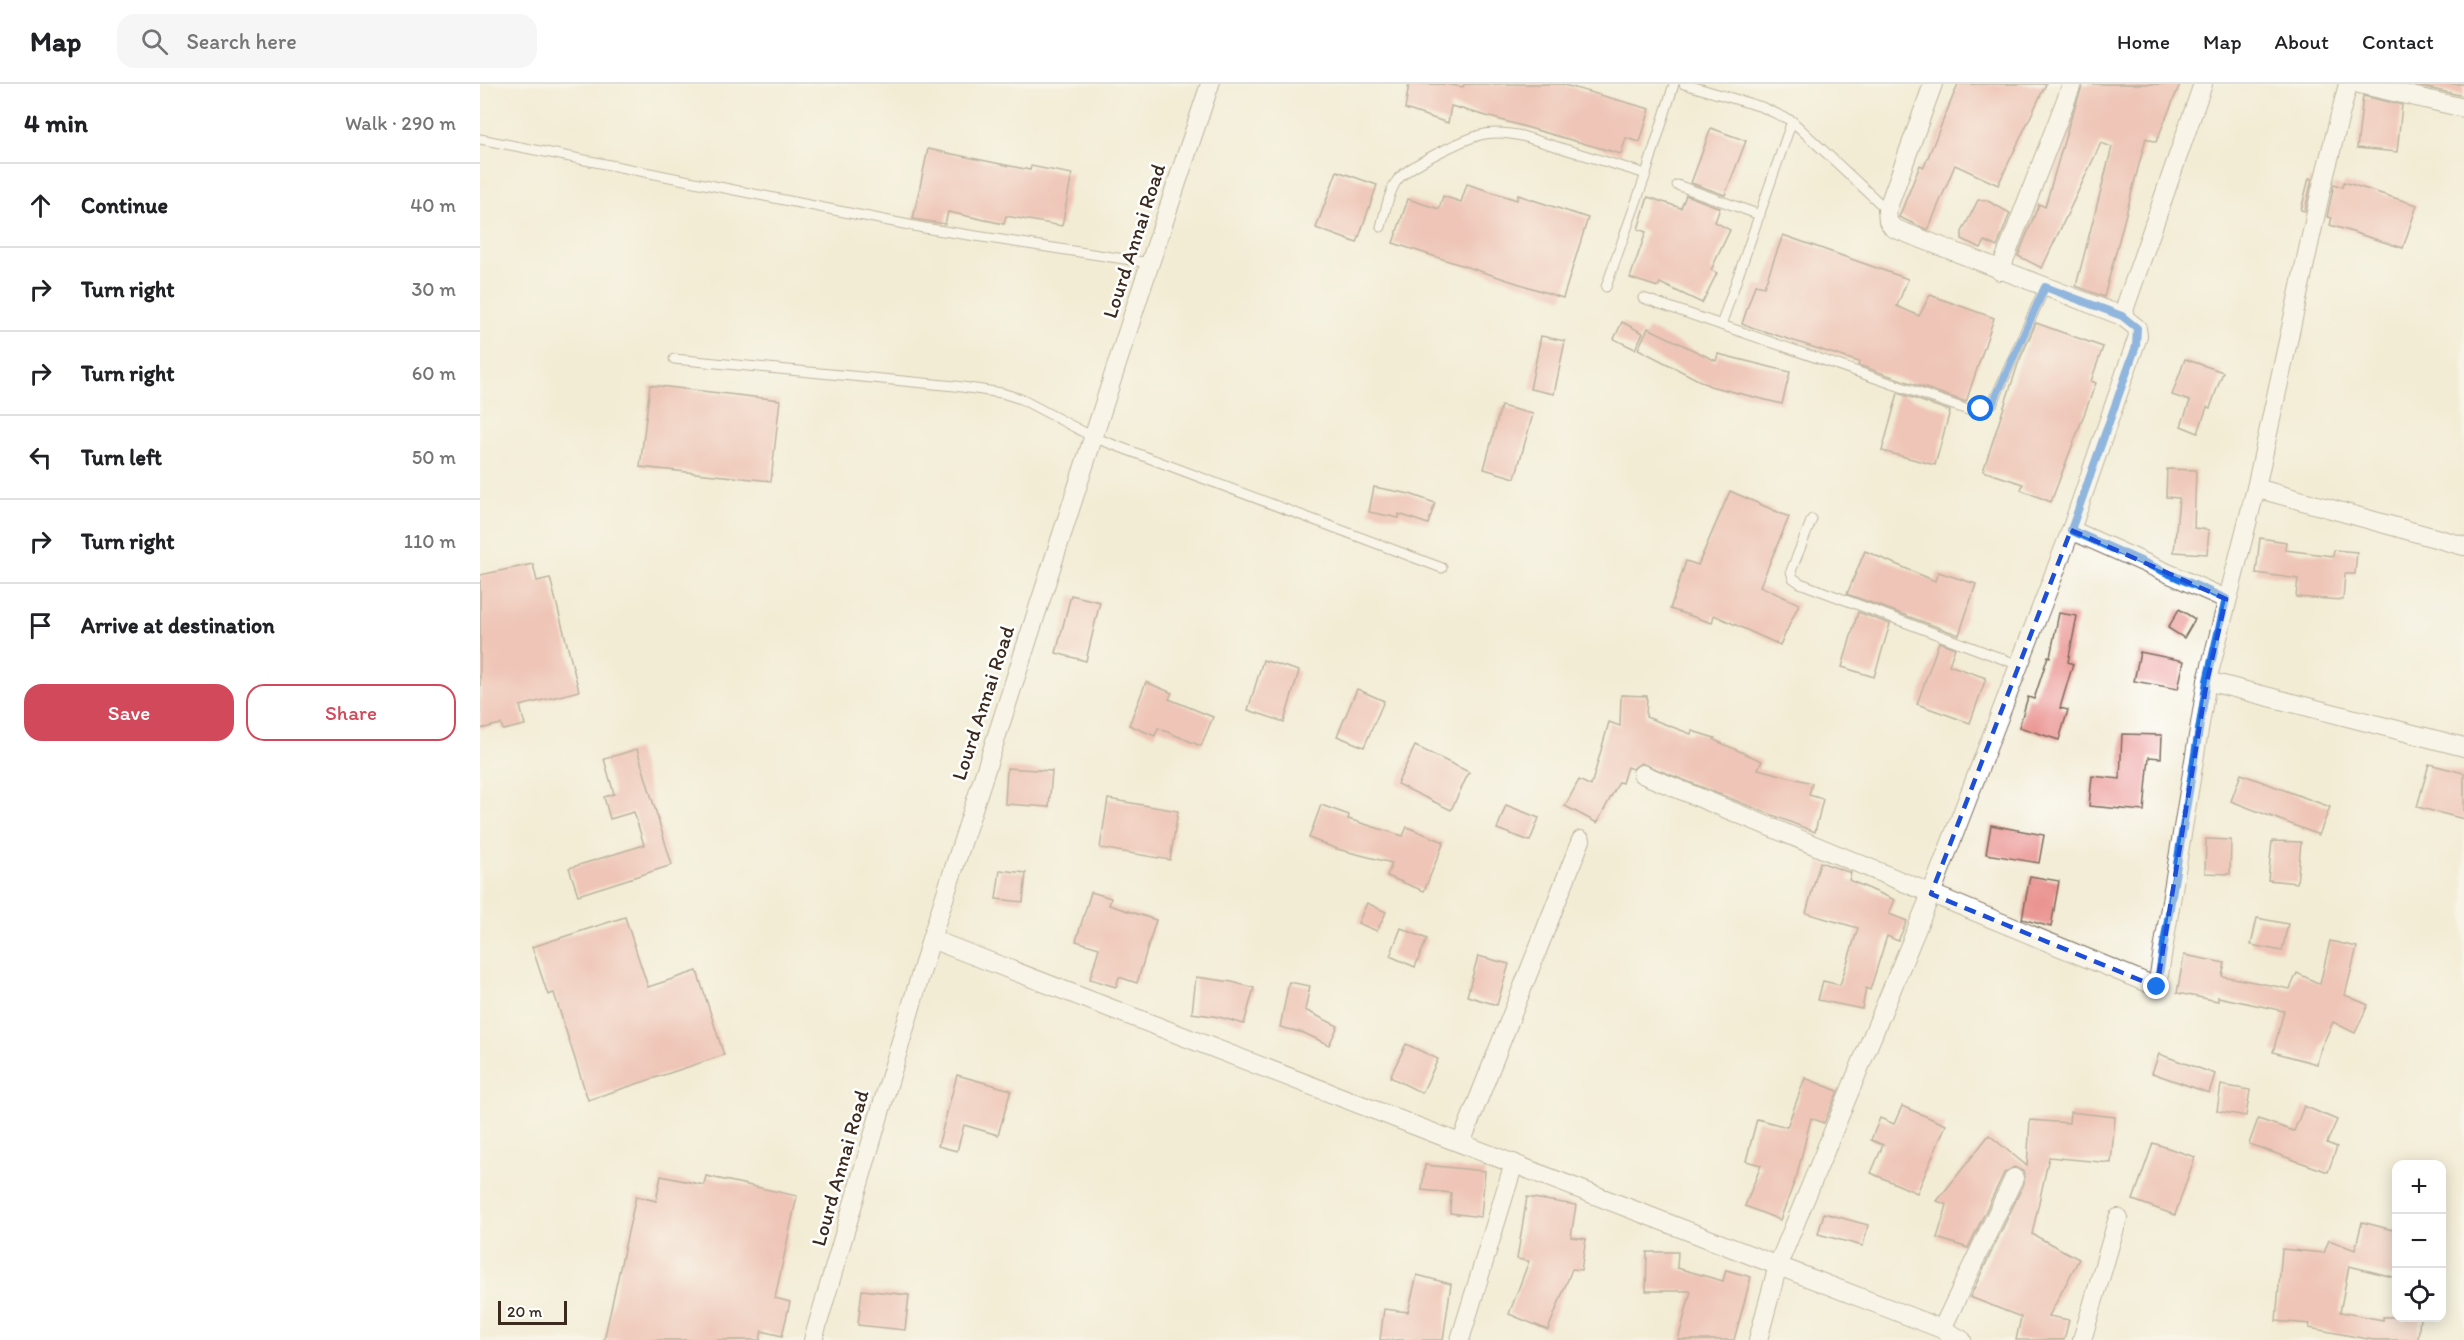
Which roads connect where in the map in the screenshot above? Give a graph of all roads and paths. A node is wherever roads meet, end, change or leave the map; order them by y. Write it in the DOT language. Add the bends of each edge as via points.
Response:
graph roads {
  1 [pos="1210,84"];
  2 [pos="1674,84"];
  3 [pos="1684,84"];
  4 [pos="1933,84"];
  5 [pos="2072,84"];
  6 [pos="2203,84"];
  7 [pos="2348,84"];
  8 [pos="2359,84"];
  9 [pos="2464,108"];
  10 [pos="1792,121"];
  11 [pos="480,139"];
  12 [pos="1646,174"];
  13 [pos="1677,185"];
  14 [pos="1887,210"];
  15 [pos="1760,215"];
  16 [pos="1381,226"];
  17 [pos="1150,263"];
  18 [pos="2000,271"];
  19 [pos="1606,287"];
  20 [pos="2045,287"];
  21 [pos="1643,298"];
  22 [pos="2122,316"];
  23 [pos="1721,325"];
  24 [pos="674,359"];
  25 [pos="1093,437"];
  26 [pos="2256,488"];
  27 [pos="1812,519"];
  28 [pos="2071,530"];
  29 [pos="2464,546"];
  30 [pos="1442,568"];
  31 [pos="2226,599"];
  32 [pos="2019,664"];
  33 [pos="2207,681"];
  34 [pos="2464,747"];
  35 [pos="1642,774"];
  36 [pos="1581,840"];
  37 [pos="1931,894"];
  38 [pos="931,939"];
  39 [pos="1461,1143"];
  40 [pos="1514,1163"];
  41 [pos="2014,1178"];
  42 [pos="2118,1218"];
  43 [pos="1778,1265"];
  44 [pos="1942,1329"];
  45 [pos="813,1340"];
  46 [pos="1460,1340"];
  47 [pos="1758,1340"];
  48 [pos="1962,1340"];
  49 [pos="2082,1340"];
  1 -- 17 [label="street, Lourd Annai Road"];
  2 -- 12 [label="lane"];
  3 -- 10 [label="lane" via="1762,107"];
  4 -- 14 [label="street"];
  5 -- 18 [label="street"];
  6 -- 22 [label="street"];
  7 -- 26 [label="street"];
  8 -- 9 [label="street"];
  10 -- 14 [label="lane"];
  10 -- 15 [label="lane"];
  11 -- 17 [label="lane" via="924,228"];
  12 -- 16 [label="lane" via="1522,136 1502,132 1481,135 1404,173 1395,184"];
  12 -- 19 [label="lane"];
  13 -- 15 [label="lane"];
  14 -- 18 [label="street" via="1893,228"];
  15 -- 23 [label="lane"];
  17 -- 25 [label="street, Lourd Annai Road"];
  18 -- 20 [label="street"];
  20 -- 22 [label="street"];
  20 -- 23 [label="lane" via="1993,403 1981,409 1952,406"];
  21 -- 23 [label="lane"];
  22 -- 28 [label="street" via="2137,328 2136,346"];
  24 -- 25 [label="lane" via="1002,393"];
  25 -- 30 [label="lane"];
  25 -- 38 [label="street, Lourd Annai Road"];
  26 -- 29 [label="street"];
  26 -- 31 [label="street"];
  27 -- 32 [label="lane" via="1791,571 1800,583"];
  28 -- 31 [label="street"];
  28 -- 32 [label="street"];
  31 -- 33 [label="street"];
  32 -- 37 [label="street"];
  33 -- 34 [label="street"];
  33 -- 37 [label="street" via="2157,987"];
  35 -- 37 [label="street"];
  36 -- 39 [label="street"];
  37 -- 43 [label="street"];
  38 -- 39 [label="street"];
  38 -- 45 [label="street, Lourd Annai Road"];
  39 -- 40 [label="street"];
  40 -- 43 [label="street"];
  40 -- 46 [label="street"];
  41 -- 44 [label="street"];
  42 -- 49 [label="street"];
  43 -- 44 [label="street"];
  43 -- 47 [label="street"];
  44 -- 48 [label="street"];
}
